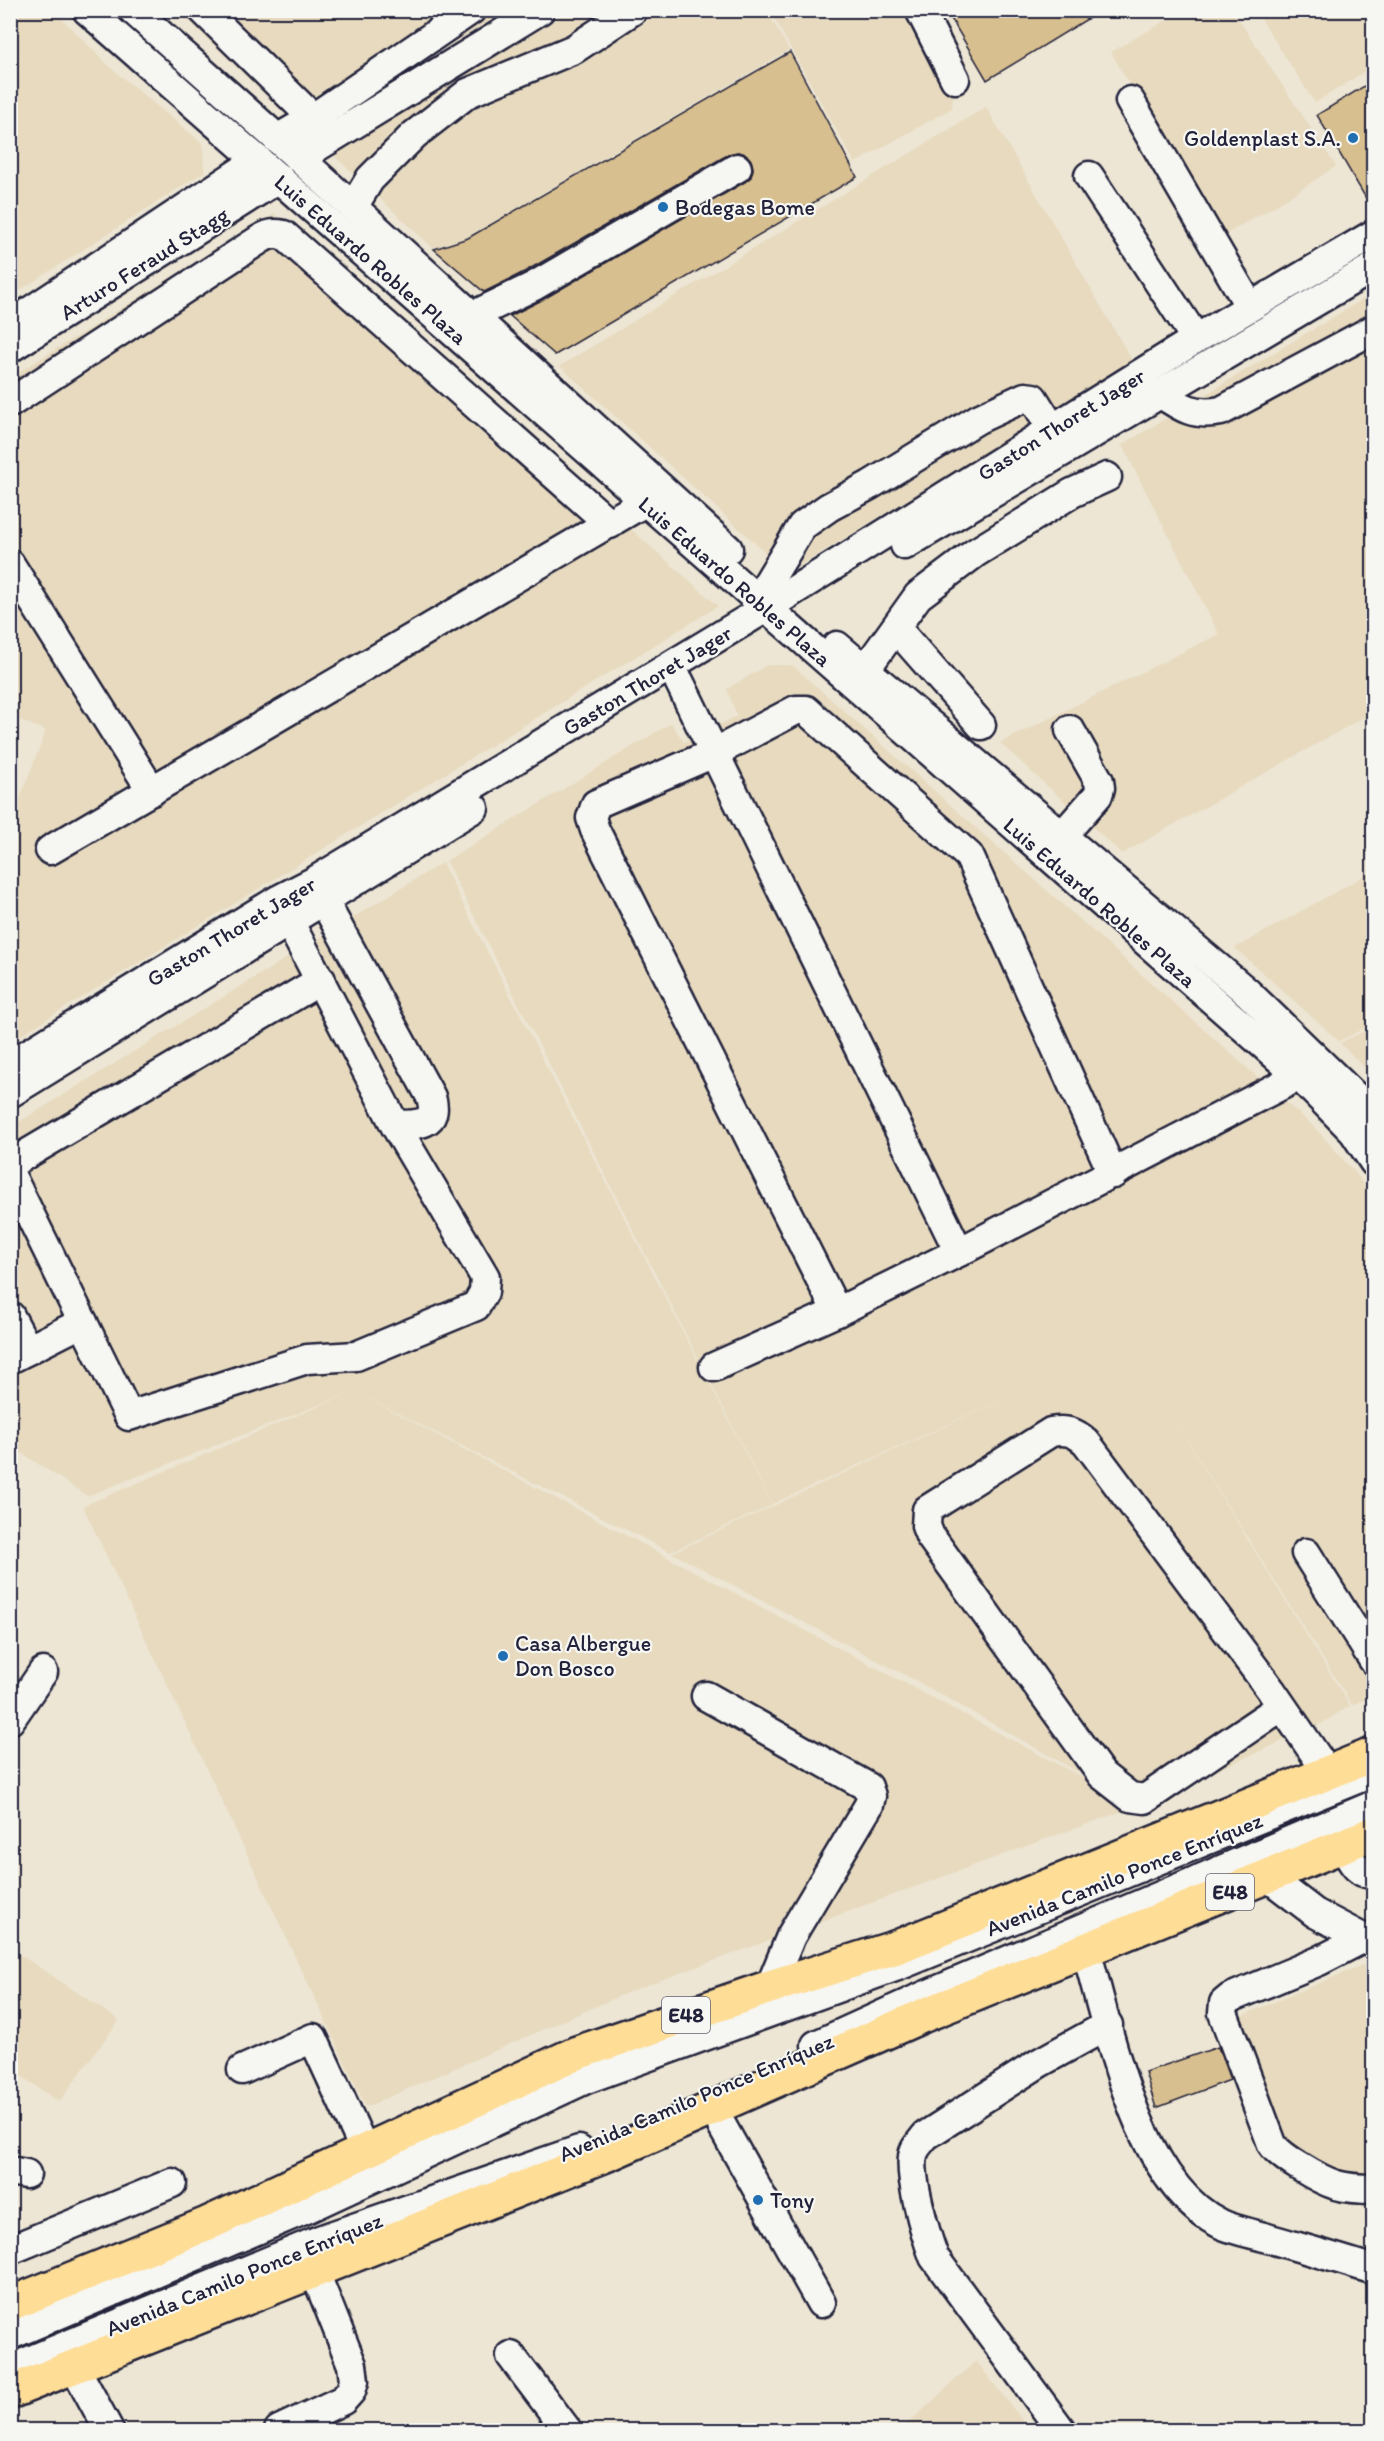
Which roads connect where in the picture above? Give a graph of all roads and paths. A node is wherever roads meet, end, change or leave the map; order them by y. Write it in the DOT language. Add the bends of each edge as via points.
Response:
graph roads {
  1 [pos="87,10"];
  2 [pos="133,10"];
  3 [pos="203,10"];
  4 [pos="471,10"];
  5 [pos="540,10"];
  6 [pos="633,10"];
  7 [pos="920,10"];
  8 [pos="955,79"];
  9 [pos="1130,101"];
  10 [pos="313,118"];
  11 [pos="278,139"];
  12 [pos="299,158"];
  13 [pos="258,160"];
  14 [pos="737,168"];
  15 [pos="1089,176"];
  16 [pos="279,178"];
  17 [pos="353,207"];
  18 [pos="1374,234"];
  19 [pos="1374,267"];
  20 [pos="1250,307"];
  21 [pos="10,324"];
  22 [pos="463,324"];
  23 [pos="1374,329"];
  24 [pos="1196,339"];
  25 [pos="10,348"];
  26 [pos="1160,393"];
  27 [pos="10,403"];
  28 [pos="1053,430"];
  29 [pos="1107,477"];
  30 [pos="645,502"];
  31 [pos="610,524"];
  32 [pos="10,564"];
  33 [pos="778,604"];
  34 [pos="896,628"];
  35 [pos="866,670"];
  36 [pos="679,681"];
  37 [pos="981,725"];
  38 [pos="1070,730"];
  39 [pos="714,753"];
  40 [pos="152,790"];
  41 [pos="1062,836"];
  42 [pos="50,850"];
  43 [pos="318,891"];
  44 [pos="284,910"];
  45 [pos="321,980"];
  46 [pos="10,1065"];
  47 [pos="1299,1076"];
  48 [pos="10,1093"];
  49 [pos="1374,1117"];
  50 [pos="395,1125"];
  51 [pos="1374,1162"];
  52 [pos="10,1164"];
  53 [pos="10,1174"];
  54 [pos="1113,1174"];
  55 [pos="959,1252"];
  56 [pos="837,1312"];
  57 [pos="10,1316"];
  58 [pos="83,1322"];
  59 [pos="19,1355"];
  60 [pos="714,1367"];
  61 [pos="1306,1553"];
  62 [pos="1374,1661"];
  63 [pos="43,1672"];
  64 [pos="706,1696"];
  65 [pos="1282,1706"];
  66 [pos="10,1720"];
  67 [pos="1374,1754"];
  68 [pos="1374,1772"];
  69 [pos="1329,1773"];
  70 [pos="1374,1805"];
  71 [pos="1374,1833"];
  72 [pos="1343,1846"];
  73 [pos="1374,1873"];
  74 [pos="1268,1877"];
  75 [pos="1369,1941"];
  76 [pos="1086,1950"];
  77 [pos="770,1987"];
  78 [pos="1108,2025"];
  79 [pos="242,2070"];
  80 [pos="723,2126"];
  81 [pos="365,2151"];
  82 [pos="172,2183"];
  83 [pos="1374,2189"];
  84 [pos="10,2250"];
  85 [pos="1373,2269"];
  86 [pos="320,2285"];
  87 [pos="821,2303"];
  88 [pos="10,2304"];
  89 [pos="10,2335"];
  90 [pos="511,2356"];
  91 [pos="10,2369"];
  92 [pos="79,2375"];
  93 [pos="10,2392"];
  94 [pos="10,2397"];
  95 [pos="110,2430"];
  96 [pos="279,2430"];
  97 [pos="567,2430"];
  98 [pos="1061,2430"];
  1 -- 13 [label="street, Luis Eduardo Robles Plaza"];
  2 -- 11 [label="street, Luis Eduardo Robles Plaza"];
  3 -- 10 [label="street"];
  4 -- 10 [label="street"];
  5 -- 12 [label="street"];
  6 -- 17 [label="street" via="573,49 468,93 414,135 370,179"];
  7 -- 8 [label="street"];
  9 -- 20 [label="street"];
  10 -- 11 [label="street"];
  11 -- 12 [label="street, Luis Eduardo Robles Plaza"];
  12 -- 17 [label="street, Luis Eduardo Robles Plaza"];
  13 -- 16 [label="street, Luis Eduardo Robles Plaza"];
  13 -- 21 [label="street, Arturo Feraud Stagg"];
  14 -- 22 [label="street"];
  15 -- 24 [label="street"];
  16 -- 22 [label="street, Luis Eduardo Robles Plaza"];
  16 -- 25 [label="street, Arturo Feraud Stagg"];
  17 -- 22 [label="street, Luis Eduardo Robles Plaza"];
  18 -- 20 [label="street, Gaston Thoret Jager"];
  19 -- 26 [label="street, Gaston Thoret Jager"];
  20 -- 24 [label="street, Gaston Thoret Jager"];
  22 -- 30 [label="street, Luis Eduardo Robles Plaza"];
  22 -- 33 [label="street, Luis Eduardo Robles Plaza"];
  23 -- 26 [label="street" via="1221,411 1207,414 1185,410"];
  24 -- 28 [label="street, Gaston Thoret Jager"];
  26 -- 33 [label="street, Gaston Thoret Jager"];
  27 -- 31 [label="street" via="268,234 276,233 284,235"];
  28 -- 33 [label="street, Gaston Thoret Jager"];
  28 -- 33 [label="street" via="1033,398 1025,397 978,419 829,507 802,526"];
  29 -- 34 [label="street" via="1072,493 975,553 918,596"];
  30 -- 31 [label="street"];
  30 -- 33 [label="street, Luis Eduardo Robles Plaza"];
  31 -- 40 [label="street"];
  32 -- 40 [label="street"];
  33 -- 35 [label="street, Luis Eduardo Robles Plaza"];
  33 -- 36 [label="street, Gaston Thoret Jager"];
  33 -- 43 [label="street, Gaston Thoret Jager"];
  33 -- 47 [label="street, Luis Eduardo Robles Plaza"];
  34 -- 35 [label="street"];
  34 -- 37 [label="street"];
  35 -- 41 [label="street, Luis Eduardo Robles Plaza"];
  36 -- 39 [label="street"];
  36 -- 43 [label="street, Gaston Thoret Jager"];
  38 -- 41 [label="street" via="1100,788"];
  39 -- 54 [label="street" via="796,710 806,710 969,856"];
  39 -- 55 [label="street"];
  39 -- 56 [label="street" via="596,804 591,818"];
  40 -- 42 [label="street"];
  41 -- 49 [label="street, Luis Eduardo Robles Plaza" via="1247,992"];
  43 -- 44 [label="street, Gaston Thoret Jager"];
  43 -- 50 [label="street" via="432,1097 431,1117 424,1122"];
  44 -- 45 [label="street"];
  44 -- 46 [label="street, Gaston Thoret Jager"];
  44 -- 48 [label="street, Gaston Thoret Jager"];
  45 -- 50 [label="street"];
  45 -- 52 [label="street"];
  47 -- 51 [label="street, Luis Eduardo Robles Plaza" via="1354,1132"];
  47 -- 54 [label="street"];
  50 -- 58 [label="street" via="485,1277 484,1292 476,1306 356,1356 307,1359 129,1416"];
  53 -- 58 [label="street"];
  54 -- 55 [label="street"];
  55 -- 56 [label="street"];
  56 -- 60 [label="street"];
  57 -- 59 [label="street"];
  58 -- 59 [label="street"];
  61 -- 62 [label="street"];
  63 -- 66 [label="street"];
  64 -- 77 [label="street" via="868,1787 871,1796 790,1935"];
  65 -- 65 [label="street" via="1078,1434 1051,1432 927,1510 925,1519 930,1536 1102,1775 1130,1797 1145,1799"];
  65 -- 69 [label="street"];
  67 -- 69 [label="main road, Avenida Camilo Ponce Enríquez / E48"];
  68 -- 89 [label="street, Avenida Camilo Ponce Enríquez" via="903,1964 586,2079 306,2209"];
  69 -- 77 [label="main road, Avenida Camilo Ponce Enríquez / E48" via="897,1947"];
  70 -- 91 [label="street, Avenida Camilo Ponce Enríquez" via="915,2000 609,2139 322,2239"];
  71 -- 72 [label="main road, Avenida Camilo Ponce Enríquez / E48"];
  72 -- 73 [label="street" via="1359,1871"];
  72 -- 74 [label="main road, Avenida Camilo Ponce Enríquez / E48"];
  74 -- 75 [label="street" via="1315,1913"];
  74 -- 76 [label="main road, Avenida Camilo Ponce Enríquez / E48"];
  75 -- 83 [label="street" via="1230,1998 1224,2003 1223,2013 1278,2154 1335,2184"];
  76 -- 78 [label="street"];
  76 -- 80 [label="main road, Avenida Camilo Ponce Enríquez / E48" via="1060,1971"];
  76 -- 93 [label="main road, Avenida Camilo Ponce Enríquez / E48" via="922,2016 613,2152"];
  77 -- 81 [label="main road, Avenida Camilo Ponce Enríquez / E48" via="577,2053"];
  78 -- 85 [label="street" via="1128,2098 1146,2141 1166,2175 1188,2201 1221,2224"];
  78 -- 98 [label="street" via="1039,2063 925,2136 915,2150 912,2166 934,2257"];
  79 -- 81 [label="street" via="313,2038"];
  80 -- 86 [label="main road, Avenida Camilo Ponce Enríquez / E48" via="621,2173"];
  80 -- 87 [label="street"];
  81 -- 88 [label="main road, Avenida Camilo Ponce Enríquez / E48" via="207,2224"];
  82 -- 84 [label="street"];
  86 -- 92 [label="main road, Avenida Camilo Ponce Enríquez / E48"];
  86 -- 96 [label="street" via="352,2365 354,2381 343,2400"];
  90 -- 97 [label="street"];
  92 -- 94 [label="main road, Avenida Camilo Ponce Enríquez / E48"];
  92 -- 95 [label="street"];
}
